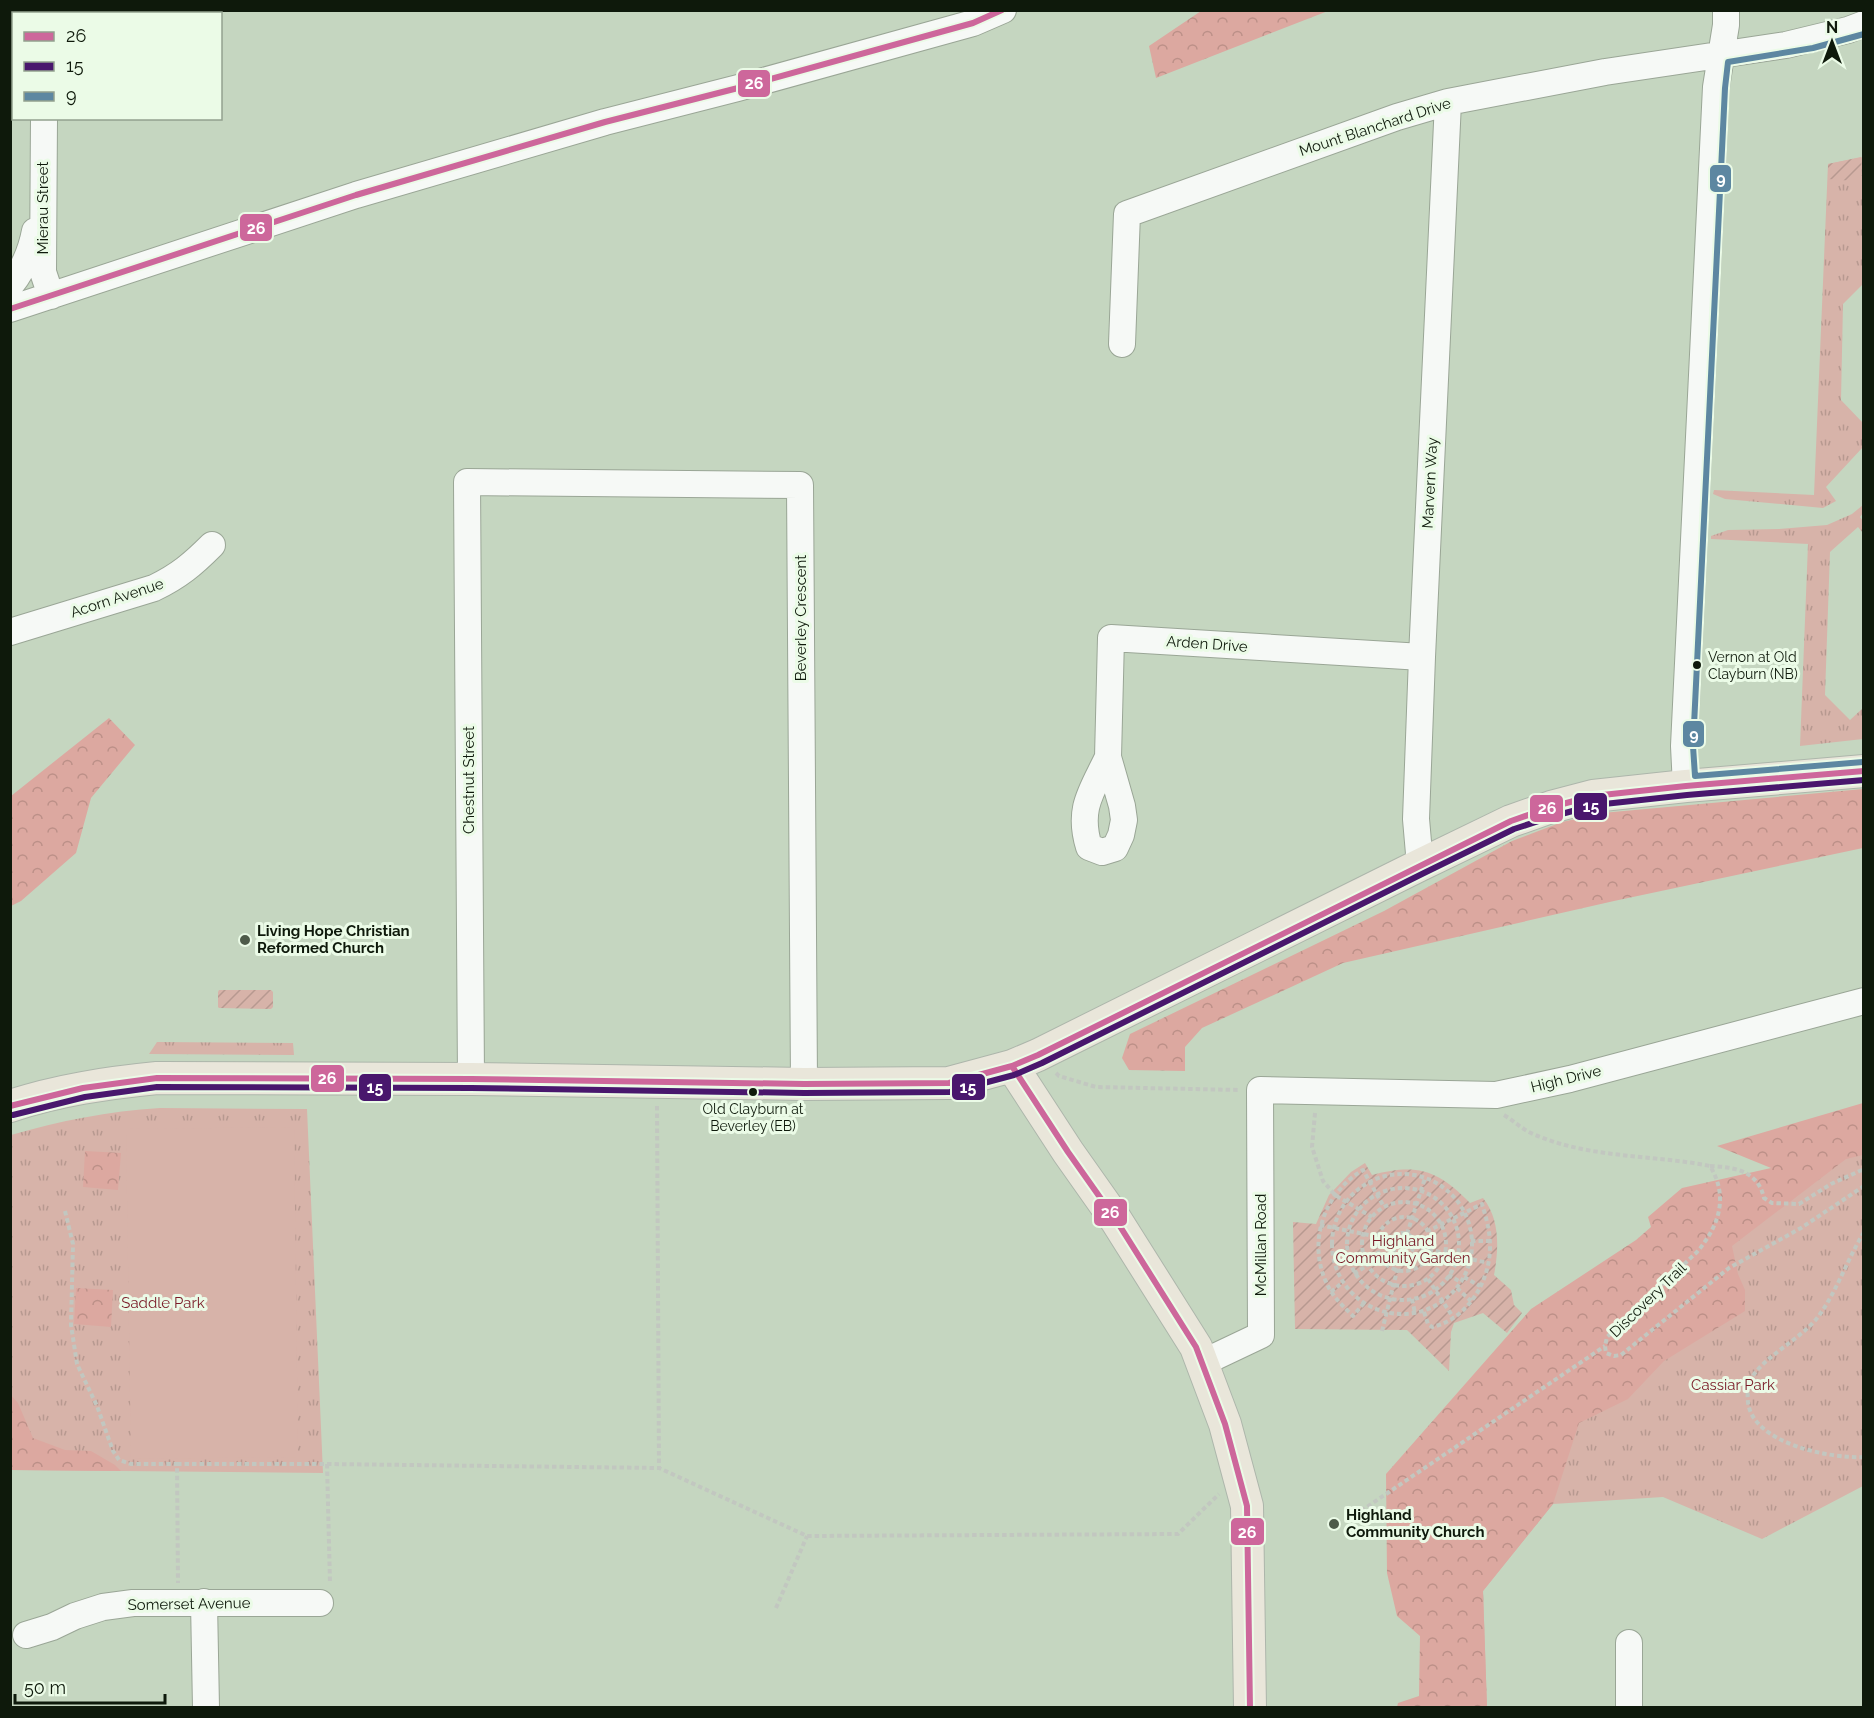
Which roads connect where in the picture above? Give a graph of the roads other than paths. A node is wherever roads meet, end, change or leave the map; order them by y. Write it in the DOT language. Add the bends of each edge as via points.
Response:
graph roads {
  1 [pos="1003,10"];
  2 [pos="1726,10"];
  3 [pos="1863,24"];
  4 [pos="1720,54"];
  5 [pos="1448,102"];
  6 [pos="44,120"];
  7 [pos="43,186"];
  8 [pos="10,286"];
  9 [pos="51,296"];
  10 [pos="10,309"];
  11 [pos="1122,344"];
  12 [pos="467,482"];
  13 [pos="212,544"];
  14 [pos="10,632"];
  15 [pos="1422,657"];
  16 [pos="1107,757"];
  17 [pos="1863,771"];
  18 [pos="1686,786"];
  19 [pos="1420,865"];
  20 [pos="1863,1001"];
  21 [pos="1025,1060"];
  22 [pos="471,1079"];
  23 [pos="804,1084"];
  24 [pos="1260,1090"];
  25 [pos="10,1106"];
  26 [pos="1202,1364"];
  27 [pos="325,1598"];
  28 [pos="204,1602"];
  29 [pos="26,1635"];
  30 [pos="1629,1643"];
  31 [pos="206,1707"];
  32 [pos="1250,1707"];
  33 [pos="1629,1707"];
  1 -- 9 [label="street" via="973,23 605,122 356,195"];
  2 -- 4 [label="street"];
  3 -- 4 [label="street, Mount Blanchard Drive" via="1786,45"];
  4 -- 5 [label="street, Mount Blanchard Drive"];
  4 -- 18 [label="street" via="1684,746"];
  5 -- 11 [label="street, Mount Blanchard Drive" via="1127,214"];
  5 -- 15 [label="street, Marvern Way"];
  6 -- 7 [label="street, Mierau Street"];
  7 -- 8 [label="street" via="31,252"];
  7 -- 9 [label="street, Mierau Street" via="43,272"];
  9 -- 10 [label="street"];
  12 -- 22 [label="street, Chestnut Street"];
  12 -- 23 [label="street, Beverley Crescent" via="800,485"];
  13 -- 14 [label="street, Acorn Avenue" via="194,564 154,588"];
  15 -- 16 [label="street, Arden Drive" via="1111,638"];
  15 -- 19 [label="street, Marvern Way" via="1416,819"];
  17 -- 18 [label="main road"];
  18 -- 19 [label="main road" via="1593,796 1551,807 1511,821"];
  19 -- 21 [label="main road"];
  20 -- 24 [label="street, High Drive" via="1496,1095"];
  21 -- 23 [label="main road" via="949,1083"];
  21 -- 26 [label="main road" via="1068,1152 1197,1347"];
  22 -- 23 [label="main road"];
  22 -- 25 [label="main road" via="157,1078 58,1092"];
  24 -- 26 [label="street, McMillan Road" via="1261,1335"];
  26 -- 32 [label="main road" via="1225,1424 1247,1506"];
  27 -- 28 [label="street, Somerset Avenue"];
  28 -- 29 [label="street, Somerset Avenue" via="103,1607"];
  28 -- 31 [label="street"];
  30 -- 33 [label="street"];
}
